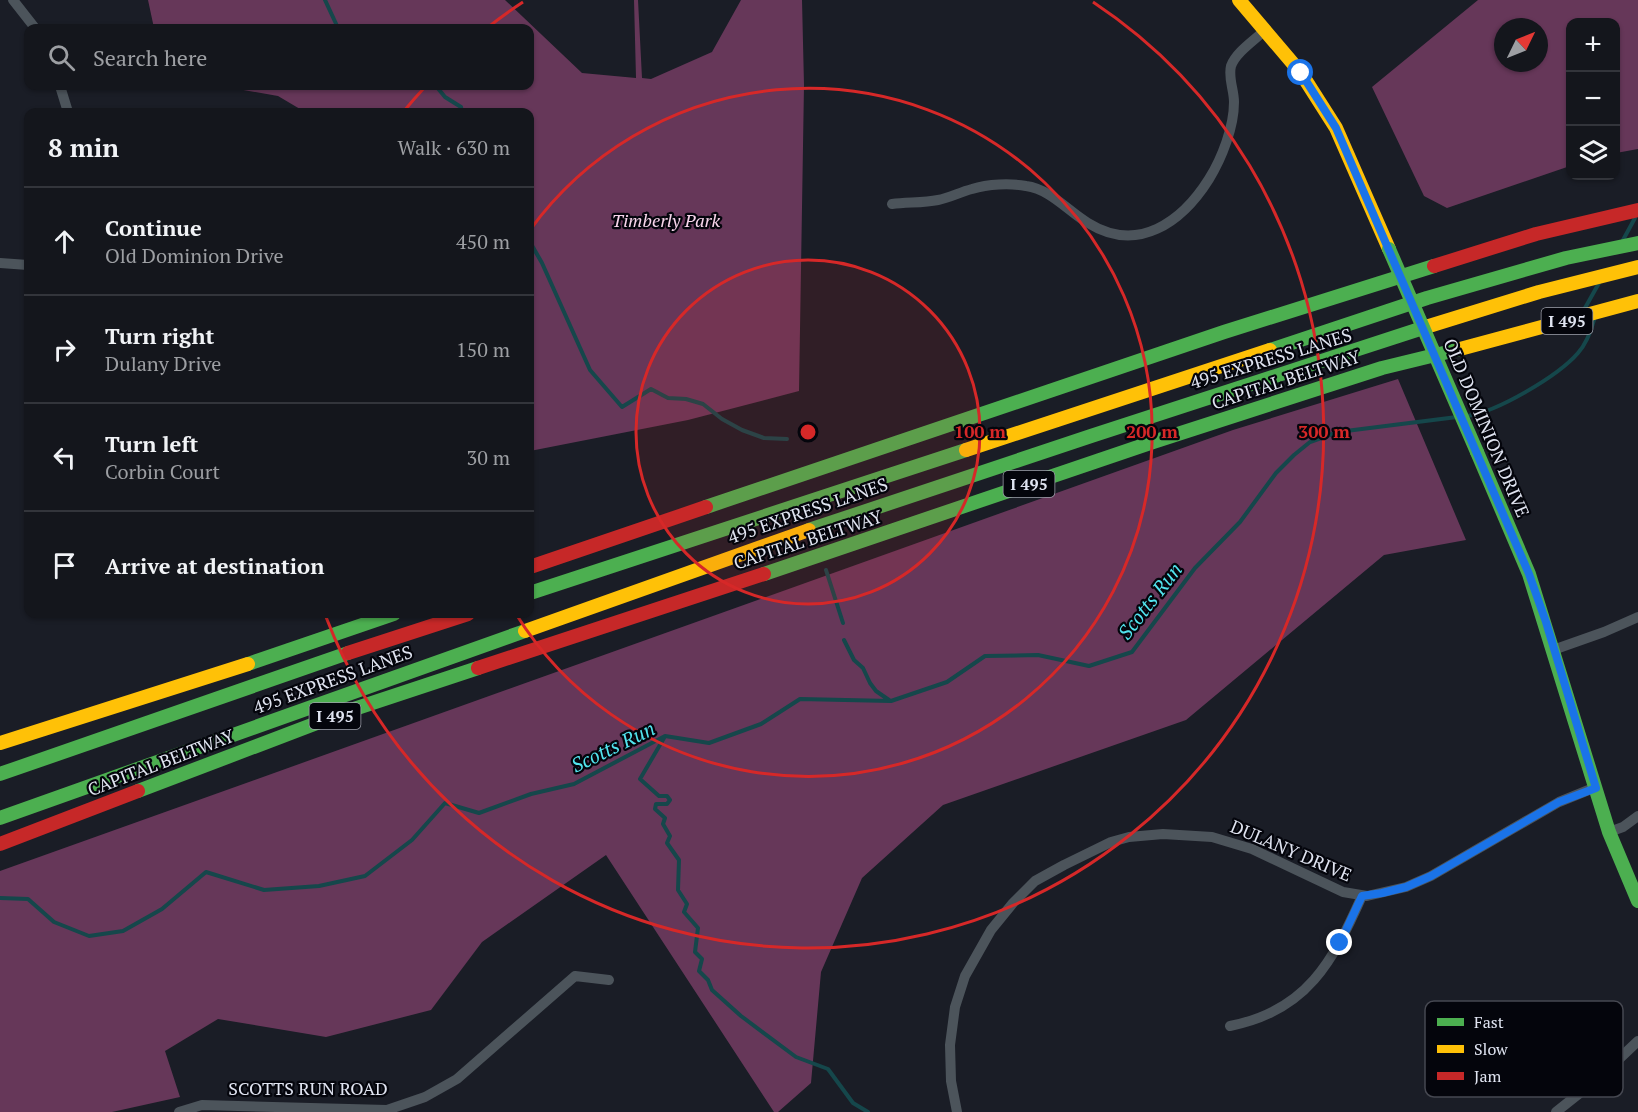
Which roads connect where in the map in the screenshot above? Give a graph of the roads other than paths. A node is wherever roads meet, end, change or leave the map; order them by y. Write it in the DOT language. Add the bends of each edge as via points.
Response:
graph roads {
  1 [pos="13,0"];
  2 [pos="1239,0"];
  3 [pos="32,24"];
  4 [pos="1265,30"];
  5 [pos="61,90"];
  6 [pos="67,108"];
  7 [pos="892,204"];
  8 [pos="1638,210"];
  9 [pos="1638,243"];
  10 [pos="0,262"];
  11 [pos="24,265"];
  12 [pos="1636,267"];
  13 [pos="1638,301"];
  14 [pos="534,566"];
  15 [pos="534,592"];
  16 [pos="1638,617"];
  17 [pos="382,618"];
  18 [pos="456,618"];
  19 [pos="1553,650"];
  20 [pos="0,743"];
  21 [pos="0,774"];
  22 [pos="1596,788"];
  23 [pos="1638,816"];
  24 [pos="0,818"];
  25 [pos="1609,832"];
  26 [pos="0,844"];
  27 [pos="1362,896"];
  28 [pos="1638,901"];
  29 [pos="609,980"];
  30 [pos="1230,1026"];
  31 [pos="1638,1041"];
  32 [pos="1623,1055"];
  33 [pos="1575,1097"];
  34 [pos="387,1111"];
  35 [pos="179,1112"];
  36 [pos="957,1112"];
  37 [pos="1556,1112"];
  1 -- 3 [label="street"];
  2 -- 4 [label="main road, OLD DOMINION DRIVE"];
  4 -- 7 [label="street" via="1231,68 1233,115 1216,168 1187,208 1161,228 1131,236 1104,231 1046,194 1026,186 981,187 940,200"];
  4 -- 19 [label="main road, OLD DOMINION DRIVE, bridge" via="1301,73 1336,128 1529,574"];
  5 -- 6 [label="street"];
  8 -- 14 [label="main road" via="1536,234 1224,332"];
  9 -- 15 [label="main road, 495 EXPRESS LANES" via="1566,258 1416,302"];
  10 -- 11 [label="street"];
  12 -- 24 [label="main road, 495 EXPRESS LANES" via="1473,313 948,482"];
  13 -- 26 [label="main road, CAPITAL BELTWAY / I 495" via="1382,368 1131,450 363,706"];
  16 -- 19 [label="street"];
  17 -- 20 [label="main road"];
  18 -- 21 [label="main road, 495 EXPRESS LANES"];
  19 -- 22 [label="main road, OLD DOMINION DRIVE"];
  22 -- 25 [label="main road, OLD DOMINION DRIVE"];
  22 -- 27 [label="street, DULANY DRIVE" via="1559,802 1431,876 1406,887"];
  23 -- 25 [label="street"];
  25 -- 28 [label="main road, OLD DOMINION DRIVE"];
  27 -- 30 [label="street" via="1340,943 1314,980 1278,1009"];
  27 -- 36 [label="street, DULANY DRIVE" via="1343,892 1252,849 1212,837 1129,837 1064,865 1035,882 1013,903 991,930 965,976 953,1016 950,1045"];
  29 -- 34 [label="street, SCOTTS RUN ROAD" via="575,976 458,1079"];
  31 -- 32 [label="street"];
  33 -- 37 [label="street"];
  34 -- 35 [label="street, SCOTTS RUN ROAD" via="202,1105"];
}
